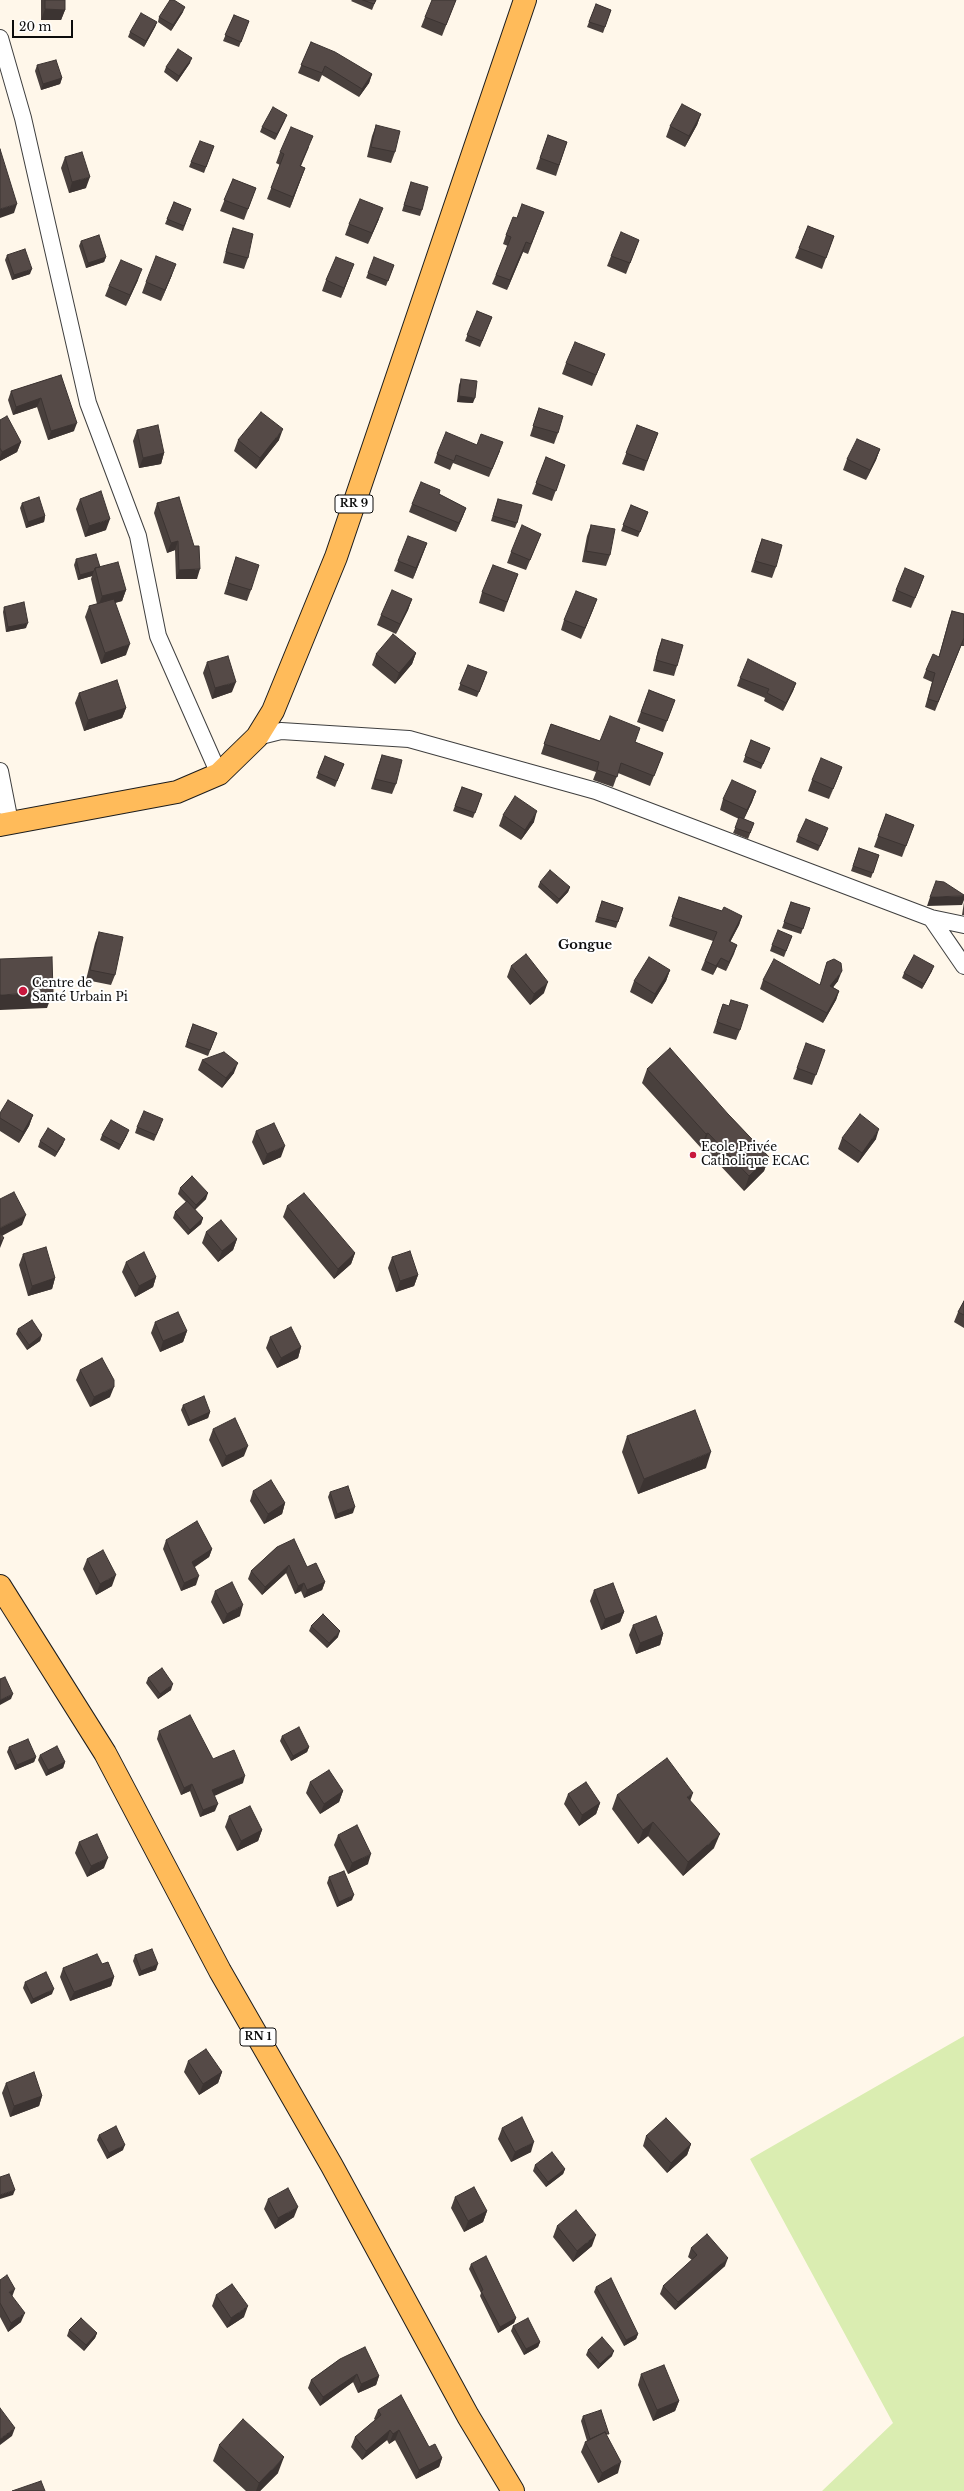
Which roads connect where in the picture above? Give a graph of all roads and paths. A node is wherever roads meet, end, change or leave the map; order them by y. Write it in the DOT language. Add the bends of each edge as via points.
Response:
graph roads {
  1 [pos="525,0"];
  2 [pos="0,38"];
  3 [pos="257,737"];
  4 [pos="0,771"];
  5 [pos="219,774"];
  6 [pos="5,824"];
  7 [pos="931,918"];
  8 [pos="964,925"];
  9 [pos="964,966"];
  10 [pos="0,1586"];
  11 [pos="513,2491"];
  1 -- 3 [label="main road, RR 9" via="336,557 273,711"];
  2 -- 5 [label="street" via="23,118 88,403 138,536 158,636"];
  3 -- 5 [label="main road, RR 9"];
  3 -- 7 [label="street" via="281,731 409,739 596,791"];
  4 -- 6 [label="street"];
  5 -- 6 [label="main road, RR 9" via="176,792"];
  7 -- 8 [label="street"];
  7 -- 9 [label="street"];
  10 -- 11 [label="main road, RN 1" via="105,1753 220,1971 339,2180 468,2416"];
}
